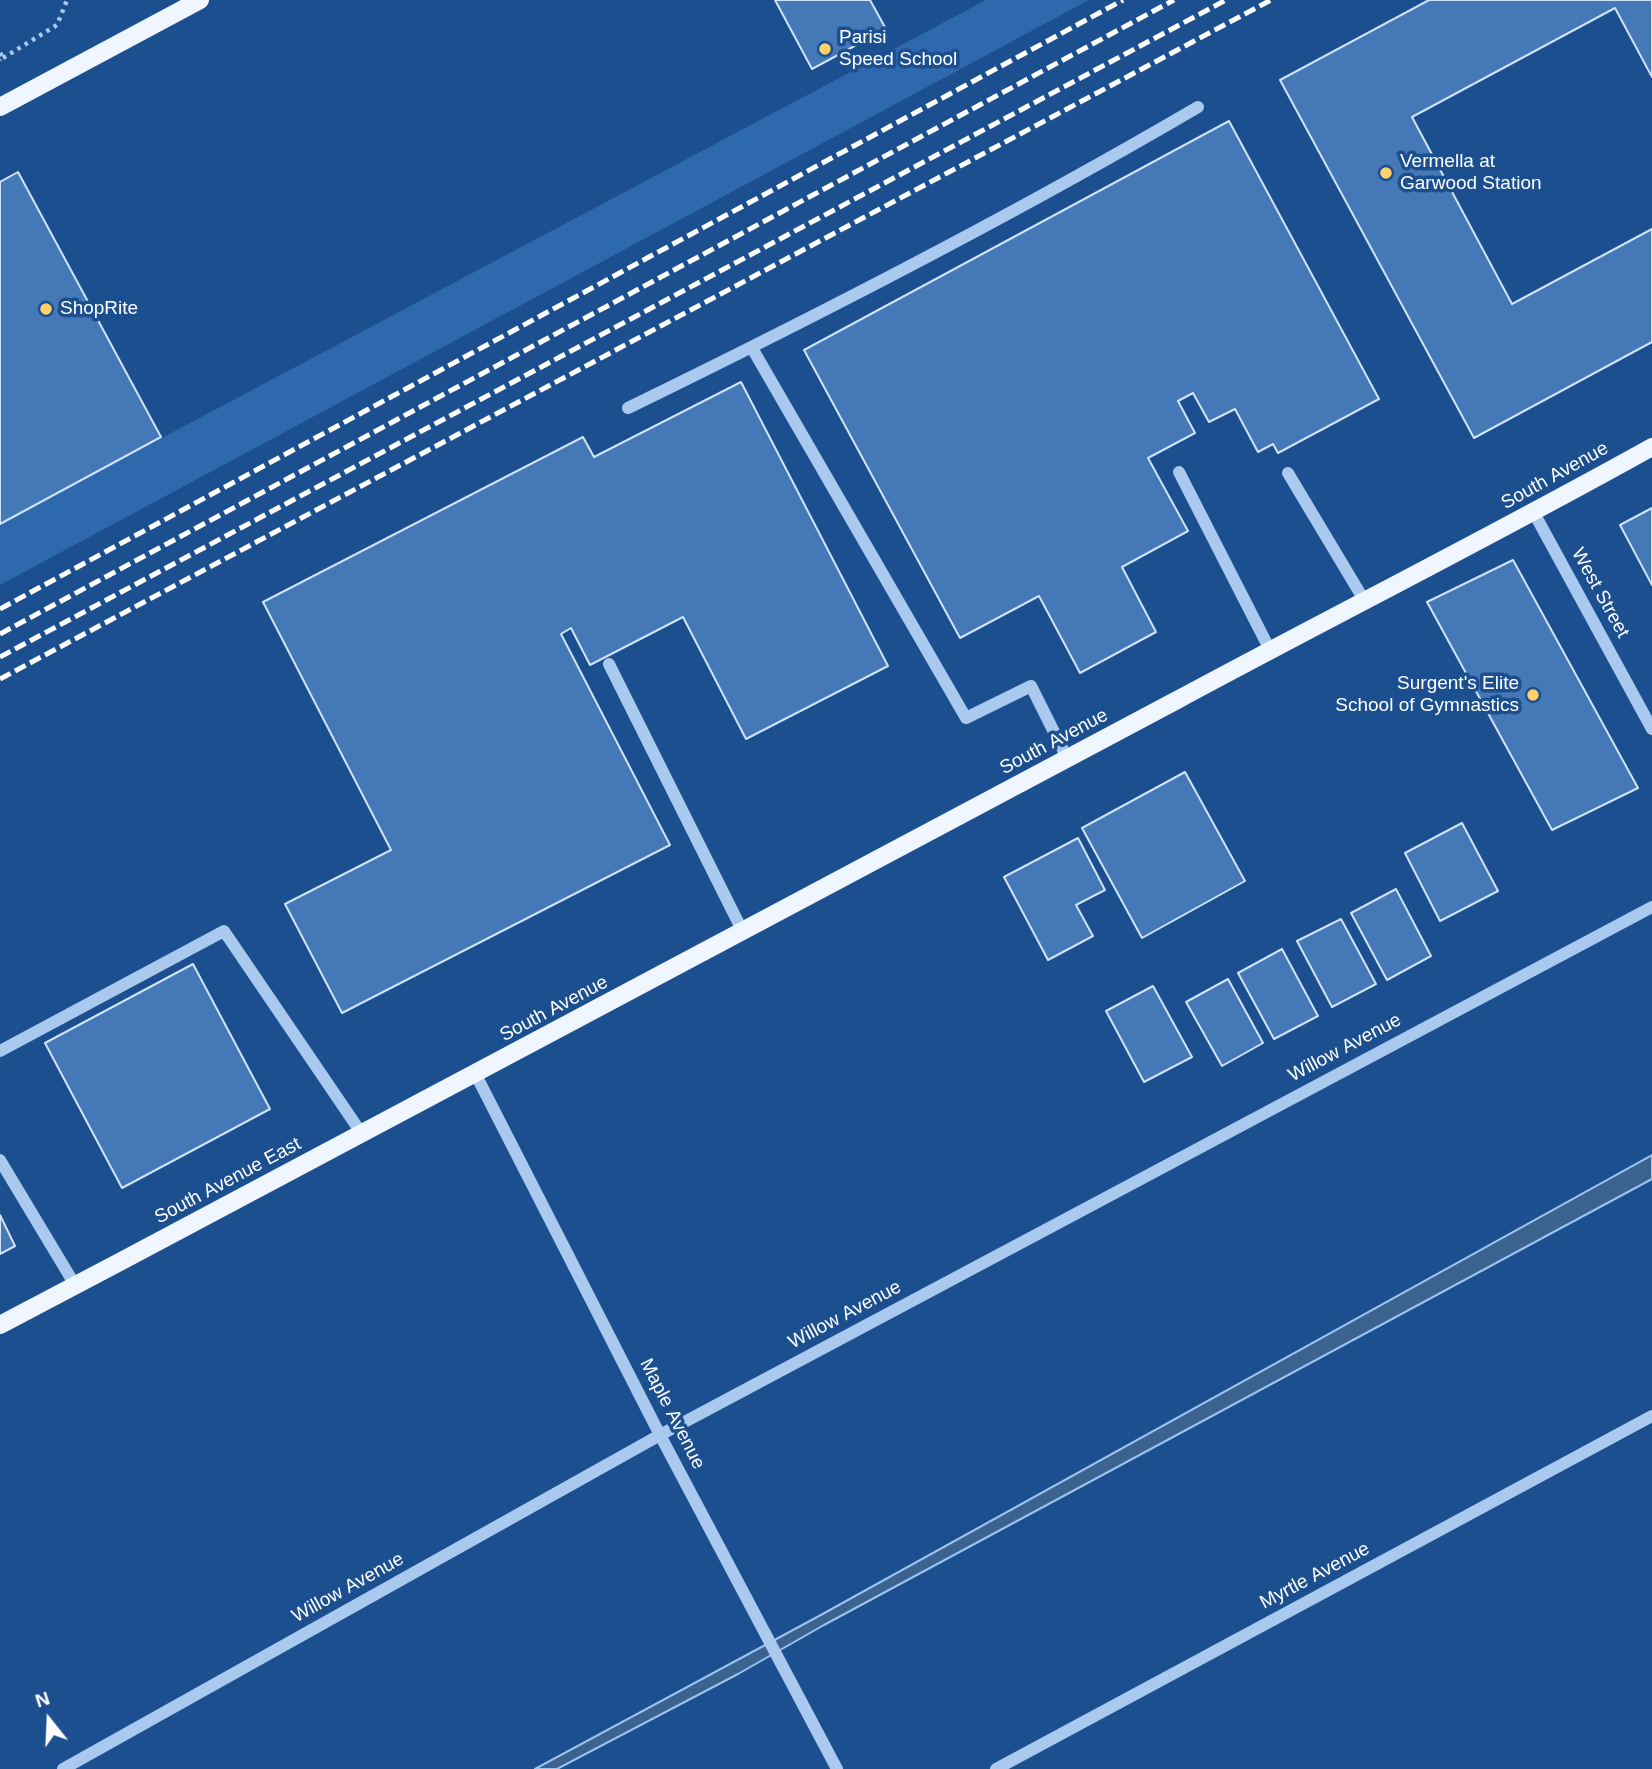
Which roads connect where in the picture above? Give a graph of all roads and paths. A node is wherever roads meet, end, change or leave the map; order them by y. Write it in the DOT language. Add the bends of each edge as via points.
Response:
graph roads {
  1 [pos="67,0"];
  2 [pos="200,0"];
  3 [pos="1,57"];
  4 [pos="0,107"];
  5 [pos="1198,107"];
  6 [pos="752,348"];
  7 [pos="628,408"];
  8 [pos="1652,447"];
  9 [pos="1179,472"];
  10 [pos="1288,473"];
  11 [pos="1534,513"];
  12 [pos="1364,600"];
  13 [pos="1270,650"];
  14 [pos="609,664"];
  15 [pos="1652,729"];
  16 [pos="1067,758"];
  17 [pos="1652,907"];
  18 [pos="743,932"];
  19 [pos="0,1051"];
  20 [pos="476,1074"];
  21 [pos="362,1134"];
  22 [pos="0,1160"];
  23 [pos="75,1285"];
  24 [pos="0,1325"];
  25 [pos="1652,1416"];
  26 [pos="660,1435"];
  27 [pos="63,1769"];
  28 [pos="837,1769"];
  29 [pos="996,1769"];
  1 -- 3 [label="path" via="57,25"];
  2 -- 4 [label="main road"];
  5 -- 6 [label="street" via="1002,217"];
  6 -- 7 [label="street"];
  6 -- 16 [label="street" via="966,718 1031,685"];
  8 -- 11 [label="main road, South Avenue"];
  9 -- 13 [label="street"];
  10 -- 12 [label="street"];
  11 -- 12 [label="main road, South Avenue"];
  11 -- 15 [label="street, West Street"];
  12 -- 13 [label="main road, South Avenue"];
  13 -- 16 [label="main road, South Avenue"];
  14 -- 18 [label="street"];
  16 -- 18 [label="main road, South Avenue"];
  17 -- 26 [label="street, Willow Avenue"];
  18 -- 20 [label="main road, South Avenue"];
  19 -- 21 [label="street" via="224,931"];
  20 -- 21 [label="main road, South Avenue East"];
  20 -- 26 [label="street, Maple Avenue"];
  21 -- 23 [label="main road, South Avenue East"];
  22 -- 23 [label="street"];
  23 -- 24 [label="main road, South Avenue East"];
  25 -- 29 [label="street, Myrtle Avenue"];
  26 -- 27 [label="street, Willow Avenue"];
  26 -- 28 [label="street, Maple Avenue"];
}
